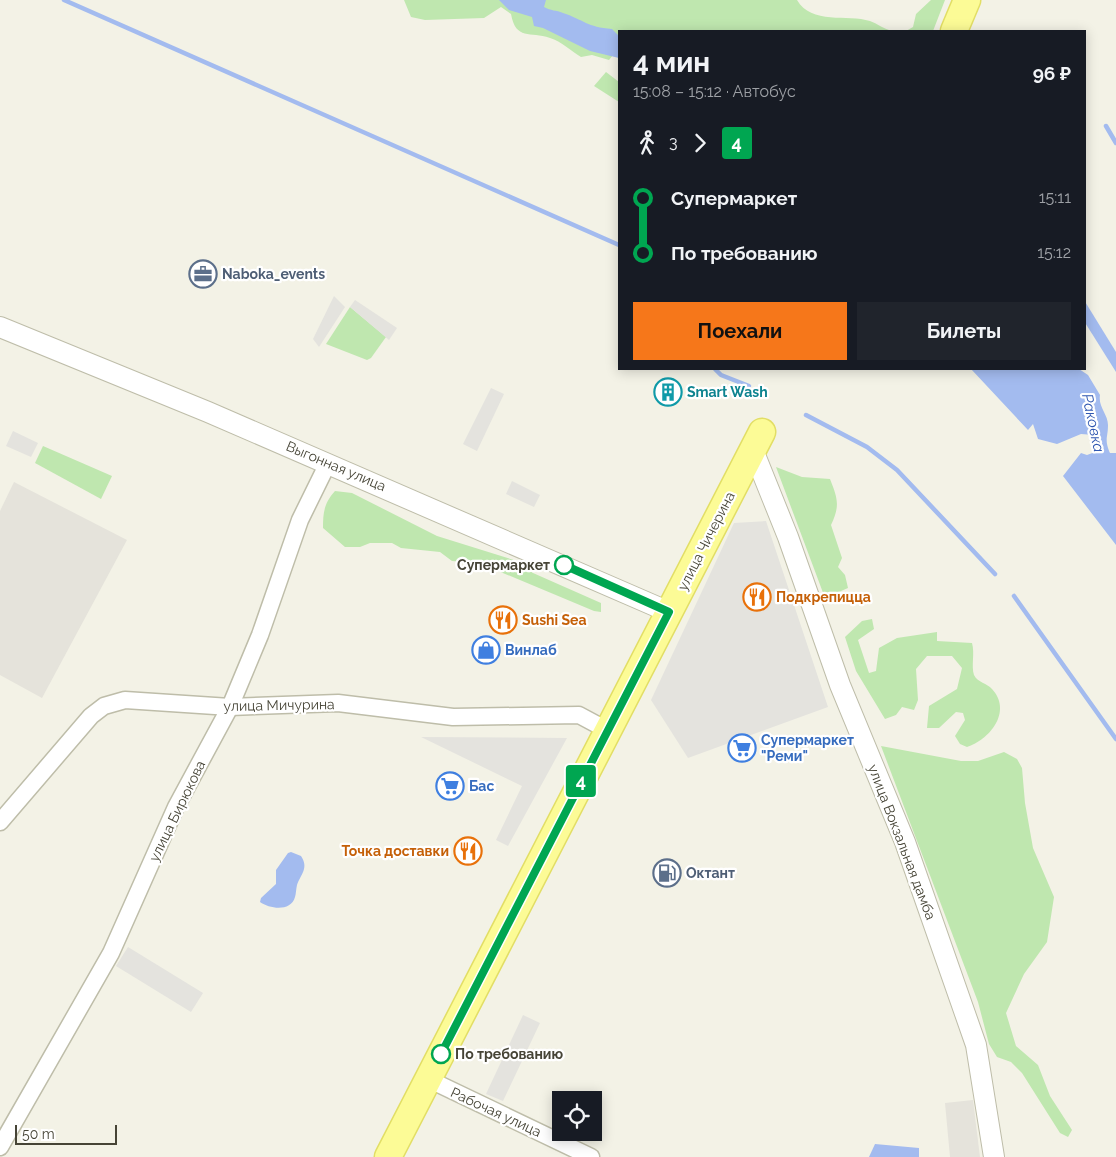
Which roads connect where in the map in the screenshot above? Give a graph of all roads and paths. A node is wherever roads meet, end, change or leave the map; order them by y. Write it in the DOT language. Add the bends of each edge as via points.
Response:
graph roads {
  1 [pos="967,0"];
  2 [pos="954,30"];
  3 [pos="0,327"];
  4 [pos="757,441"];
  5 [pos="328,463"];
  6 [pos="669,612"];
  7 [pos="230,707"];
  8 [pos="607,730"];
  9 [pos="0,822"];
  10 [pos="428,1079"];
  11 [pos="0,1147"];
  12 [pos="388,1157"];
  13 [pos="591,1157"];
  14 [pos="994,1157"];
  1 -- 2 [label="main road"];
  3 -- 5 [label="street, Выгонная улица"];
  4 -- 6 [label="main road, улица Чичерина"];
  4 -- 14 [label="street, улица Вокзальная дамба" via="840,685 905,842 976,1045"];
  5 -- 6 [label="street, Выгонная улица"];
  5 -- 7 [label="street, улица Бирюкова" via="300,520 260,636"];
  6 -- 8 [label="main road, улица Чичерина"];
  7 -- 8 [label="street, улица Мичурина" via="338,702 452,717 579,715"];
  7 -- 9 [label="street, улица Мичурина" via="149,700 125,700 104,706 85,723"];
  7 -- 11 [label="street, улица Бирюкова" via="176,807 111,953"];
  8 -- 10 [label="main road, улица Чичерина"];
  10 -- 12 [label="main road, улица Чичерина"];
  10 -- 13 [label="street, Рабочая улица"];
}
